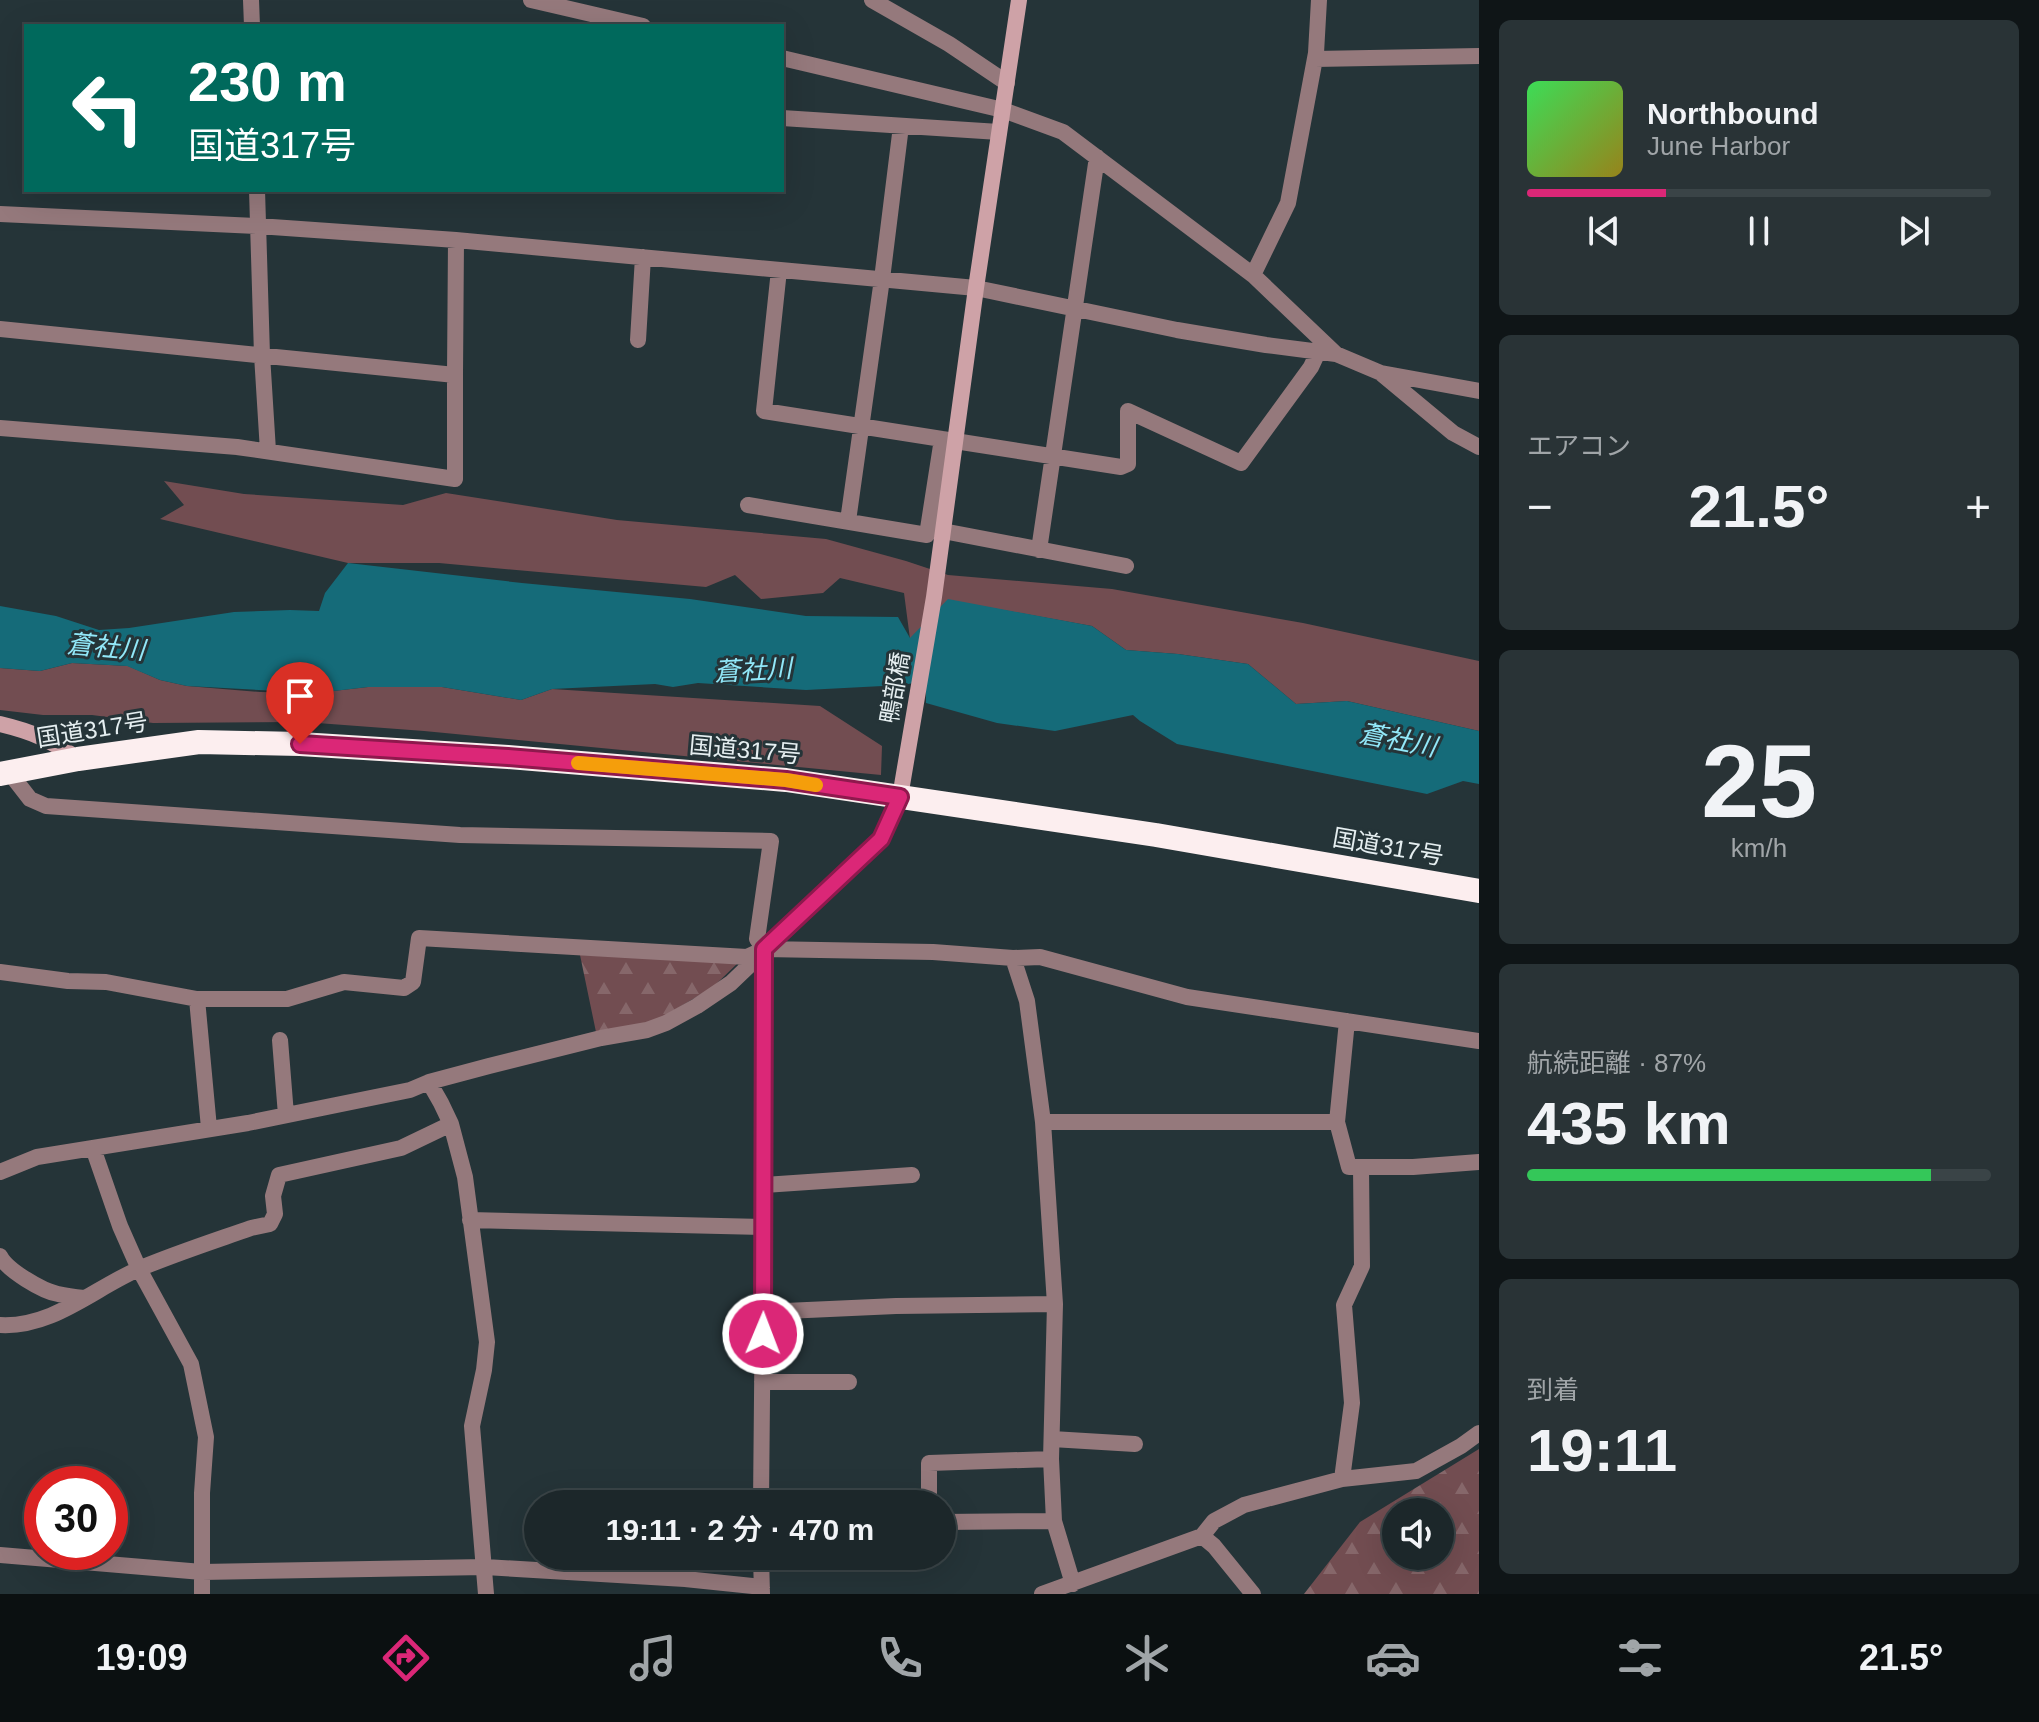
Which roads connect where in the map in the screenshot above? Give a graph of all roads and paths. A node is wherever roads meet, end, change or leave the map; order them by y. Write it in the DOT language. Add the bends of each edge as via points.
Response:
graph roads {
  1 [pos="251,0"];
  2 [pos="531,0"];
  3 [pos="872,0"];
  4 [pos="1019,0"];
  5 [pos="1319,0"];
  6 [pos="252,24"];
  7 [pos="634,24"];
  8 [pos="1479,56"];
  9 [pos="784,58"];
  10 [pos="1315,59"];
  11 [pos="1007,83"];
  12 [pos="1003,110"];
  13 [pos="784,118"];
  14 [pos="901,126"];
  15 [pos="999,132"];
  16 [pos="1097,157"];
  17 [pos="257,192"];
  18 [pos="0,214"];
  19 [pos="258,226"];
  20 [pos="456,240"];
  21 [pos="643,257"];
  22 [pos="779,270"];
  23 [pos="1253,275"];
  24 [pos="882,279"];
  25 [pos="976,288"];
  26 [pos="1075,309"];
  27 [pos="0,329"];
  28 [pos="638,340"];
  29 [pos="1318,352"];
  30 [pos="1336,354"];
  31 [pos="262,355"];
  32 [pos="1381,373"];
  33 [pos="455,375"];
  34 [pos="1479,391"];
  35 [pos="861,427"];
  36 [pos="0,428"];
  37 [pos="948,441"];
  38 [pos="1479,447"];
  39 [pos="268,451"];
  40 [pos="1053,457"];
  41 [pos="748,505"];
  42 [pos="848,521"];
  43 [pos="943,531"];
  44 [pos="1039,550"];
  45 [pos="1126,566"];
  46 [pos="0,724"];
  47 [pos="78,759"];
  48 [pos="5,773"];
  49 [pos="901,792"];
  50 [pos="1479,891"];
  51 [pos="764,949"];
  52 [pos="1013,958"];
  53 [pos="0,972"];
  54 [pos="197,999"];
  55 [pos="1347,1021"];
  56 [pos="280,1040"];
  57 [pos="1479,1041"];
  58 [pos="429,1082"];
  59 [pos="286,1115"];
  60 [pos="1043,1122"];
  61 [pos="1337,1122"];
  62 [pos="451,1124"];
  63 [pos="209,1128"];
  64 [pos="93,1148"];
  65 [pos="1479,1162"];
  66 [pos="1361,1167"];
  67 [pos="0,1172"];
  68 [pos="912,1175"];
  69 [pos="764,1185"];
  70 [pos="470,1220"];
  71 [pos="763,1227"];
  72 [pos="0,1256"];
  73 [pos="139,1269"];
  74 [pos="84,1298"];
  75 [pos="1055,1304"];
  76 [pos="763,1312"];
  77 [pos="0,1325"];
  78 [pos="762,1382"];
  79 [pos="849,1382"];
  80 [pos="1479,1433"];
  81 [pos="1052,1439"];
  82 [pos="1135,1444"];
  83 [pos="1051,1459"];
  84 [pos="1342,1479"];
  85 [pos="761,1490"];
  86 [pos="929,1490"];
  87 [pos="1054,1521"];
  88 [pos="956,1522"];
  89 [pos="1202,1536"];
  90 [pos="0,1555"];
  91 [pos="485,1567"];
  92 [pos="761,1570"];
  93 [pos="202,1572"];
  94 [pos="1073,1584"];
  95 [pos="762,1590"];
  96 [pos="202,1594"];
  97 [pos="486,1594"];
  98 [pos="1042,1594"];
  99 [pos="1253,1594"];
  1 -- 6 [label="street"];
  2 -- 7 [label="street"];
  3 -- 11 [label="street"];
  4 -- 11 [label="street, 鴨部橋"];
  5 -- 10 [label="street"];
  8 -- 10 [label="street"];
  9 -- 12 [label="street"];
  10 -- 23 [label="street" via="1288,203"];
  11 -- 12 [label="street, 鴨部橋"];
  12 -- 15 [label="street, 鴨部橋"];
  12 -- 16 [label="street" via="1063,132"];
  13 -- 14 [label="street"];
  14 -- 15 [label="street"];
  14 -- 24 [label="street"];
  15 -- 25 [label="street, 鴨部橋"];
  16 -- 23 [label="street"];
  16 -- 26 [label="street"];
  17 -- 19 [label="street"];
  18 -- 19 [label="street"];
  19 -- 20 [label="street"];
  19 -- 31 [label="street"];
  20 -- 21 [label="street"];
  20 -- 33 [label="street"];
  21 -- 22 [label="street"];
  21 -- 28 [label="street"];
  22 -- 24 [label="street"];
  22 -- 35 [label="street" via="764,411"];
  23 -- 30 [label="street"];
  24 -- 25 [label="street"];
  24 -- 35 [label="street"];
  25 -- 26 [label="street"];
  25 -- 37 [label="street, 鴨部橋"];
  26 -- 29 [label="street"];
  26 -- 40 [label="street"];
  27 -- 31 [label="street"];
  29 -- 30 [label="street"];
  29 -- 40 [label="street" via="1241,463 1128,411 1128,464"];
  30 -- 32 [label="street"];
  31 -- 33 [label="street"];
  31 -- 39 [label="street"];
  32 -- 34 [label="street"];
  32 -- 38 [label="street" via="1453,433"];
  33 -- 39 [label="street" via="455,479"];
  35 -- 37 [label="street"];
  35 -- 42 [label="street"];
  36 -- 39 [label="street"];
  37 -- 40 [label="street"];
  37 -- 42 [label="street" via="927,535"];
  37 -- 43 [label="street, 鴨部橋"];
  40 -- 44 [label="street"];
  41 -- 42 [label="street"];
  43 -- 44 [label="street"];
  43 -- 49 [label="street, 鴨部橋"];
  44 -- 45 [label="street"];
  46 -- 47 [label="street" via="48,739"];
  47 -- 48 [label="highway, 国道317号"];
  47 -- 49 [label="highway, 国道317号" via="199,742 300,744"];
  48 -- 51 [label="street" via="30,799 46,806 460,835 771,841 757,939"];
  49 -- 50 [label="highway, 国道317号" via="988,812 1171,837"];
  49 -- 51 [label="street" via="881,839"];
  51 -- 52 [label="street"];
  51 -- 54 [label="street" via="747,957 419,938 413,982 404,988 344,982 287,999"];
  51 -- 58 [label="street" via="731,983 666,1023"];
  51 -- 69 [label="street"];
  52 -- 55 [label="street" via="1040,957 1187,997"];
  52 -- 60 [label="street" via="1027,1001"];
  53 -- 54 [label="street" via="106,982"];
  54 -- 63 [label="street"];
  55 -- 57 [label="street"];
  55 -- 61 [label="street"];
  56 -- 59 [label="street"];
  58 -- 59 [label="street"];
  58 -- 62 [label="street"];
  59 -- 63 [label="street"];
  60 -- 61 [label="street"];
  60 -- 75 [label="street"];
  61 -- 66 [label="street" via="1349,1167"];
  62 -- 70 [label="street"];
  62 -- 73 [label="street" via="401,1148 279,1175 270,1224"];
  63 -- 64 [label="street"];
  64 -- 67 [label="street" via="37,1157"];
  64 -- 73 [label="street"];
  65 -- 66 [label="street"];
  66 -- 84 [label="street" via="1362,1266 1344,1305 1352,1403"];
  68 -- 69 [label="street"];
  69 -- 71 [label="street"];
  70 -- 71 [label="street"];
  70 -- 91 [label="street" via="487,1342 472,1426"];
  71 -- 76 [label="street"];
  72 -- 74 [label="street" via="12,1271 54,1294"];
  73 -- 74 [label="street"];
  73 -- 93 [label="street" via="191,1364 206,1437"];
  74 -- 77 [label="street" via="47,1319"];
  75 -- 76 [label="street"];
  75 -- 81 [label="street"];
  76 -- 78 [label="street"];
  78 -- 79 [label="street"];
  78 -- 85 [label="street"];
  80 -- 84 [label="street" via="1416,1471"];
  81 -- 82 [label="street"];
  81 -- 83 [label="street"];
  83 -- 86 [label="street" via="929,1463"];
  83 -- 87 [label="street"];
  84 -- 89 [label="street" via="1244,1505 1214,1521"];
  87 -- 88 [label="street"];
  87 -- 94 [label="street"];
  89 -- 94 [label="street"];
  89 -- 99 [label="street"];
  90 -- 93 [label="street"];
  91 -- 93 [label="street"];
  91 -- 95 [label="street" via="685,1579"];
  91 -- 97 [label="street"];
  92 -- 95 [label="street"];
  93 -- 96 [label="street"];
  94 -- 98 [label="street"];
}
